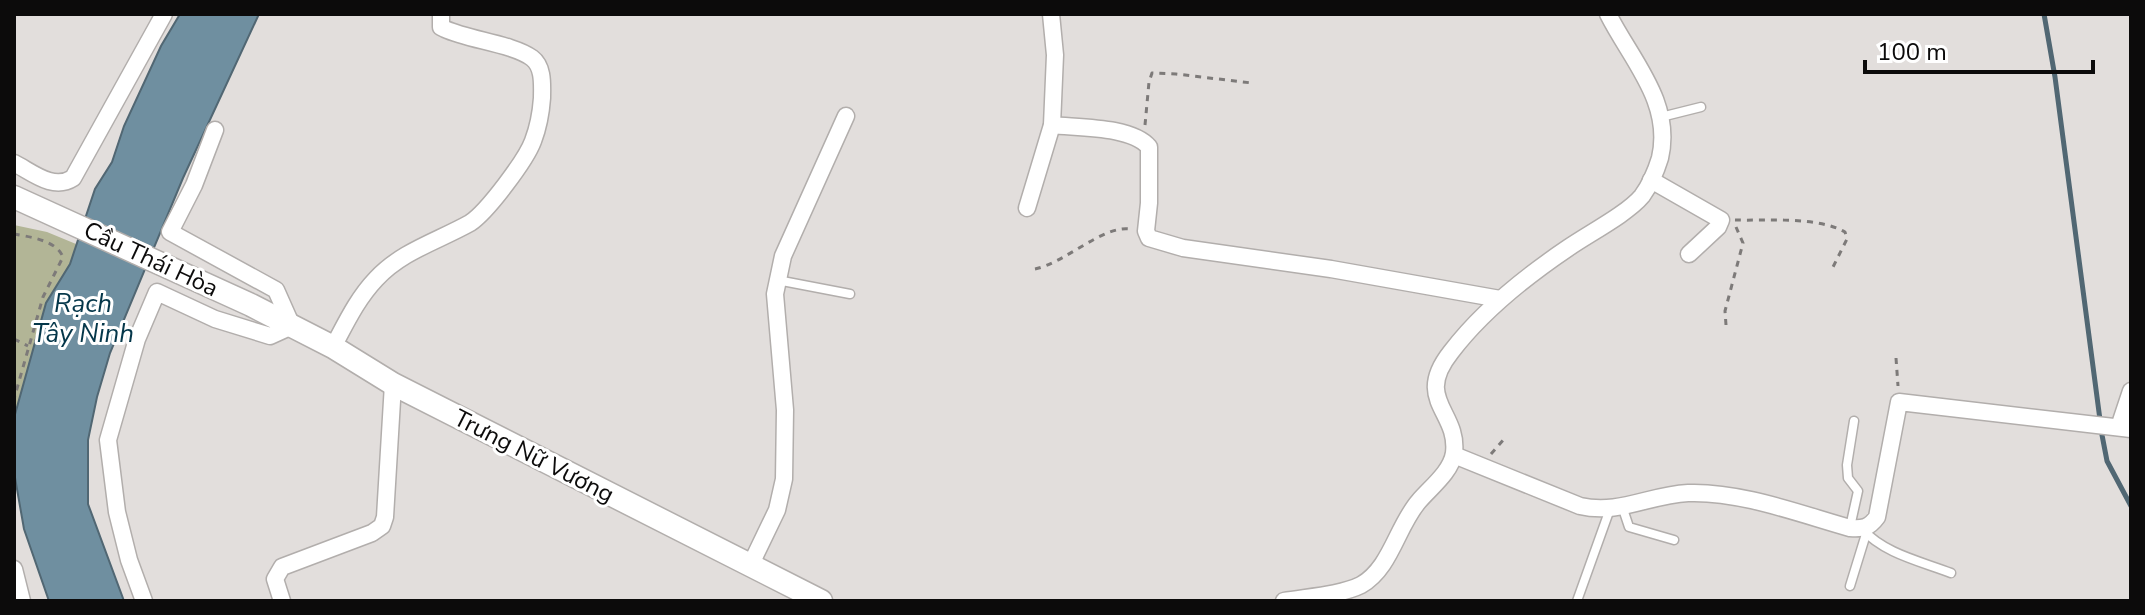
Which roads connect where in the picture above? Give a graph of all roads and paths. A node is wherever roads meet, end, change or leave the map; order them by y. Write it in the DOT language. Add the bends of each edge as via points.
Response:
graph roads {
  1 [pos="164,14"];
  2 [pos="1051,14"];
  3 [pos="1608,14"];
  4 [pos="441,20"];
  5 [pos="1252,83"];
  6 [pos="1701,107"];
  7 [pos="846,116"];
  8 [pos="1660,117"];
  9 [pos="1052,125"];
  10 [pos="215,130"];
  11 [pos="1144,140"];
  12 [pos="14,163"];
  13 [pos="1651,180"];
  14 [pos="14,197"];
  15 [pos="1027,208"];
  16 [pos="1146,231"];
  17 [pos="14,234"];
  18 [pos="1689,254"];
  19 [pos="1035,269"];
  20 [pos="1831,271"];
  21 [pos="777,280"];
  22 [pos="850,294"];
  23 [pos="1500,299"];
  24 [pos="251,305"];
  25 [pos="1726,325"];
  26 [pos="292,326"];
  27 [pos="14,339"];
  28 [pos="28,346"];
  29 [pos="333,347"];
  30 [pos="1896,358"];
  31 [pos="393,384"];
  32 [pos="2131,391"];
  33 [pos="14,399"];
  34 [pos="1899,402"];
  35 [pos="1854,421"];
  36 [pos="2120,427"];
  37 [pos="1454,455"];
  38 [pos="1616,508"];
  39 [pos="1859,530"];
  40 [pos="1674,540"];
  41 [pos="751,564"];
  42 [pos="14,569"];
  43 [pos="1951,573"];
  44 [pos="1850,586"];
  45 [pos="22,601"];
  46 [pos="144,601"];
  47 [pos="282,601"];
  48 [pos="821,601"];
  49 [pos="1284,601"];
  50 [pos="1577,601"];
  1 -- 12 [label="street" via="73,178 58,184"];
  2 -- 9 [label="street"];
  3 -- 8 [label="street" via="1658,102"];
  4 -- 29 [label="street" via="451,32 536,60 542,102 534,141 473,221 402,257 377,278 355,305"];
  5 -- 11 [label="path" via="1152,73"];
  6 -- 8 [label="lane"];
  7 -- 21 [label="street"];
  8 -- 13 [label="street" via="1660,156"];
  9 -- 11 [label="street"];
  9 -- 15 [label="street"];
  10 -- 26 [label="street" via="170,232 276,290"];
  11 -- 16 [label="street" via="1149,147"];
  13 -- 18 [label="street" via="1721,220"];
  13 -- 23 [label="street" via="1625,210"];
  14 -- 24 [label="main road, Cầu Thái Hòa"];
  16 -- 19 [label="path" via="1110,232"];
  16 -- 23 [label="street" via="1149,238 1183,248"];
  17 -- 28 [label="path" via="48,243 63,257"];
  20 -- 25 [label="path" via="1847,239 1833,225 1733,220 1743,243"];
  21 -- 22 [label="lane"];
  21 -- 41 [label="street" via="784,479 777,510"];
  23 -- 37 [label="street" via="1452,350 1435,380"];
  24 -- 26 [label="main road, Trưng Nữ Vương"];
  26 -- 29 [label="main road, Trưng Nữ Vương"];
  26 -- 46 [label="street" via="270,336 215,319 157,292 137,339 108,440 117,512"];
  27 -- 28 [label="path"];
  28 -- 33 [label="path"];
  29 -- 31 [label="main road, Trưng Nữ Vương"];
  30 -- 34 [label="path"];
  31 -- 41 [label="main road, Trưng Nữ Vương"];
  31 -- 47 [label="street" via="382,526 282,567 275,579"];
  32 -- 36 [label="street"];
  34 -- 36 [label="street"];
  34 -- 39 [label="street" via="1877,517"];
  35 -- 39 [label="lane" via="1847,465 1848,478 1858,491"];
  37 -- 38 [label="street" via="1580,506"];
  37 -- 49 [label="street" via="1410,513 1376,573 1351,589"];
  38 -- 39 [label="street" via="1665,496 1714,493"];
  38 -- 40 [label="lane" via="1629,527"];
  38 -- 50 [label="lane"];
  39 -- 43 [label="lane" via="1885,549"];
  39 -- 44 [label="lane"];
  41 -- 48 [label="main road, Trưng Nữ Vương"];
  42 -- 45 [label="street"];
}
